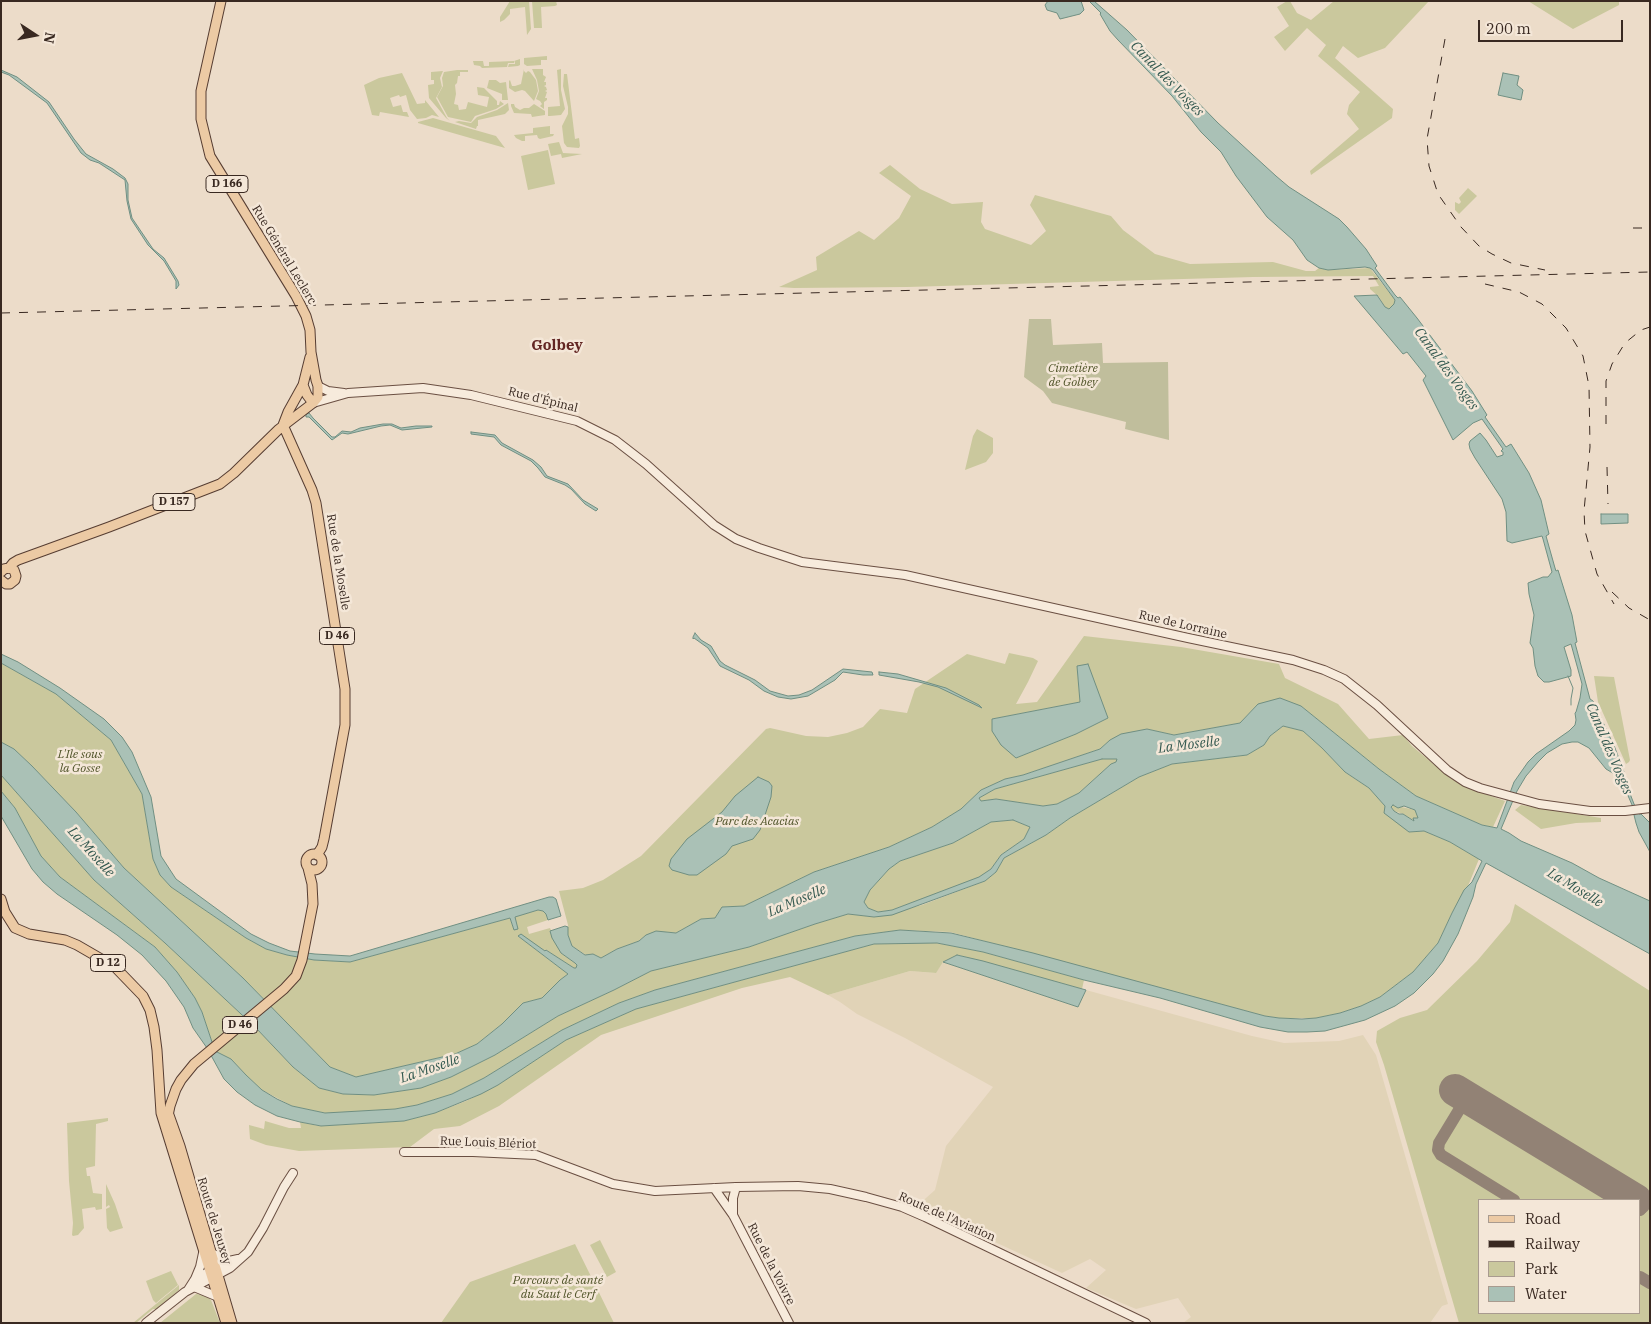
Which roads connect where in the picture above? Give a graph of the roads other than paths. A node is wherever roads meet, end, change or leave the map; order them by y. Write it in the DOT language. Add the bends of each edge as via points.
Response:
graph roads {
  1 [pos="220,1"];
  2 [pos="311,352"];
  3 [pos="303,385"];
  4 [pos="318,386"];
  5 [pos="348,393"];
  6 [pos="313,403"];
  7 [pos="283,425"];
  8 [pos="701,514"];
  9 [pos="9,571"];
  10 [pos="1,580"];
  11 [pos="1647,808"];
  12 [pos="1,900"];
  13 [pos="188,1072"];
  14 [pos="160,1083"];
  15 [pos="176,1089"];
  16 [pos="165,1112"];
  17 [pos="170,1127"];
  18 [pos="404,1152"];
  19 [pos="293,1173"];
  20 [pos="726,1187"];
  21 [pos="736,1187"];
  22 [pos="714,1188"];
  23 [pos="724,1201"];
  24 [pos="733,1215"];
  25 [pos="207,1253"];
  26 [pos="229,1265"];
  27 [pos="213,1273"];
  28 [pos="194,1279"];
  29 [pos="190,1289"];
  30 [pos="220,1293"];
  31 [pos="146,1323"];
  32 [pos="226,1323"];
  33 [pos="232,1323"];
  34 [pos="789,1323"];
  35 [pos="1146,1323"];
  1 -- 2 [label="main road, Rue Général Leclerc / D 166" via="201,92 201,119 209,152 296,296 308,323"];
  2 -- 3 [label="main road, Rue Général Leclerc / D 166"];
  2 -- 4 [label="main road, Rue Général Leclerc / D 166"];
  3 -- 4 [label="main road, D 157"];
  3 -- 6 [label="main road"];
  3 -- 7 [label="main road, D 157"];
  4 -- 5 [label="main road, Rue d'Épinal / D 157" via="328,391"];
  4 -- 6 [label="main road, D 166" via="318,397"];
  5 -- 6 [label="main road, Rue d'Épinal / D 157"];
  5 -- 8 [label="main road, Rue d'Épinal / D 157" via="437,389 577,421 614,440"];
  6 -- 7 [label="main road, Rue d'Épinal / D 157"];
  7 -- 9 [label="main road, D 157" via="220,484 27,557"];
  7 -- 13 [label="main road, Rue de la Moselle / D 46" via="316,503 345,689 345,725 324,839 317,855 322,863 312,869 312,904 296,976"];
  8 -- 11 [label="main road, Rue de Lorraine / D 157" via="736,539 802,562 905,575 1293,660 1344,679 1432,757 1455,775 1480,788 1524,801 1590,811"];
  9 -- 10 [label="main road" via="16,576 13,582 6,584"];
  12 -- 14 [label="main road, D 12" via="15,928 77,945 115,967 143,996 154,1027"];
  13 -- 15 [label="main road, D 46"];
  13 -- 17 [label="main road, D 46" via="175,1100"];
  14 -- 15 [label="main road"];
  14 -- 16 [label="main road, D 12"];
  15 -- 16 [label="main road, D 46"];
  16 -- 17 [label="main road, D 46"];
  17 -- 25 [label="main road, Route de Jeuxey"];
  18 -- 22 [label="main road, Rue Louis Blériot" via="536,1155 614,1184 655,1191"];
  19 -- 26 [label="main road" via="248,1252"];
  20 -- 21 [label="main road, Route de l'Aviation"];
  20 -- 22 [label="main road, Route de l'Aviation"];
  20 -- 23 [label="main road"];
  21 -- 24 [label="main road, Rue de la Voivre"];
  21 -- 35 [label="main road, Route de l'Aviation" via="830,1189 902,1207"];
  22 -- 23 [label="main road, Rue de la Voivre"];
  23 -- 24 [label="main road, Rue de la Voivre"];
  24 -- 34 [label="main road, Rue de la Voivre"];
  25 -- 26 [label="main road"];
  25 -- 27 [label="main road, Route de Jeuxey"];
  25 -- 28 [label="main road"];
  26 -- 27 [label="main road"];
  26 -- 30 [label="main road"];
  27 -- 28 [label="main road"];
  27 -- 29 [label="main road"];
  27 -- 30 [label="main road, Route de Jeuxey"];
  28 -- 29 [label="main road"];
  29 -- 30 [label="main road"];
  29 -- 31 [label="main road"];
  30 -- 32 [label="main road, Route de Jeuxey"];
  30 -- 33 [label="main road, Route de Jeuxey"];
}
